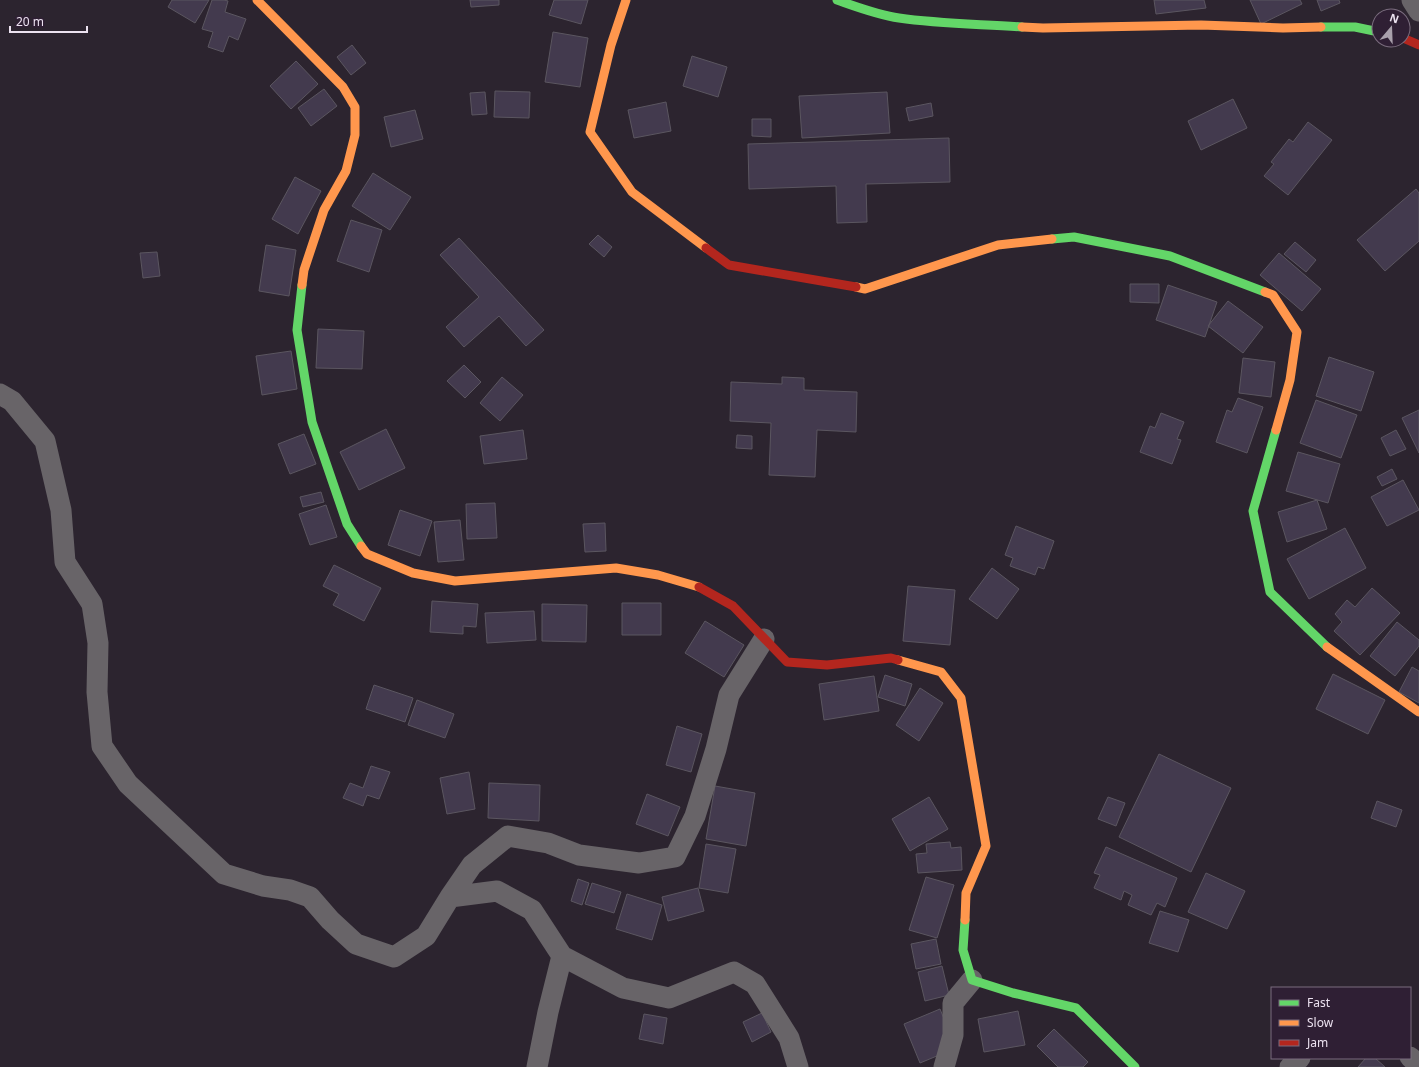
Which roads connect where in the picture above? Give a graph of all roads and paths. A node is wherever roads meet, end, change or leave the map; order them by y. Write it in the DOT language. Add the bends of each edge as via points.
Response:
graph roads {
  1 [pos="257,0"];
  2 [pos="626,0"];
  3 [pos="837,0"];
  4 [pos="1412,0"];
  5 [pos="1419,11"];
  6 [pos="1371,30"];
  7 [pos="0,394"];
  8 [pos="764,638"];
  9 [pos="1419,712"];
  10 [pos="450,897"];
  11 [pos="562,956"];
  12 [pos="972,980"];
  13 [pos="1411,1058"];
  14 [pos="1299,1059"];
  15 [pos="1419,1065"];
  16 [pos="538,1067"];
  17 [pos="798,1067"];
  18 [pos="944,1067"];
  19 [pos="1134,1067"];
  20 [pos="1290,1067"];
  1 -- 8 [label="main road" via="343,87 355,107 355,135 346,171 324,210 304,270 297,330 312,422 347,524 367,554 414,573 455,581 616,568 658,575 696,586 733,606"];
  2 -- 9 [label="main road" via="611,45 590,132 632,192 729,265 865,289 998,245 1074,237 1170,256 1272,296 1297,332 1290,380 1253,511 1270,592 1328,648"];
  3 -- 6 [label="main road" via="898,18 1043,28 1201,25 1355,27"];
  4 -- 5 [label="street"];
  7 -- 10 [label="street" via="12,401 45,441 62,510 65,562 92,604 98,643 97,692 102,746 128,784 224,874 310,897 356,944 394,957 426,936"];
  8 -- 10 [label="street" via="729,695 716,749 695,816 675,857 639,863 578,855 548,844 508,836 472,865"];
  8 -- 12 [label="main road" via="787,662 827,665 891,658 941,672 961,698 986,846 966,893 963,950"];
  10 -- 11 [label="street" via="497,891 532,910"];
  11 -- 16 [label="street"];
  11 -- 17 [label="street" via="622,988 669,998 734,972 755,984 789,1038"];
  12 -- 18 [label="street" via="952,1003 953,1036"];
  12 -- 19 [label="main road" via="1076,1008"];
  13 -- 15 [label="street"];
  14 -- 20 [label="street"];
}
